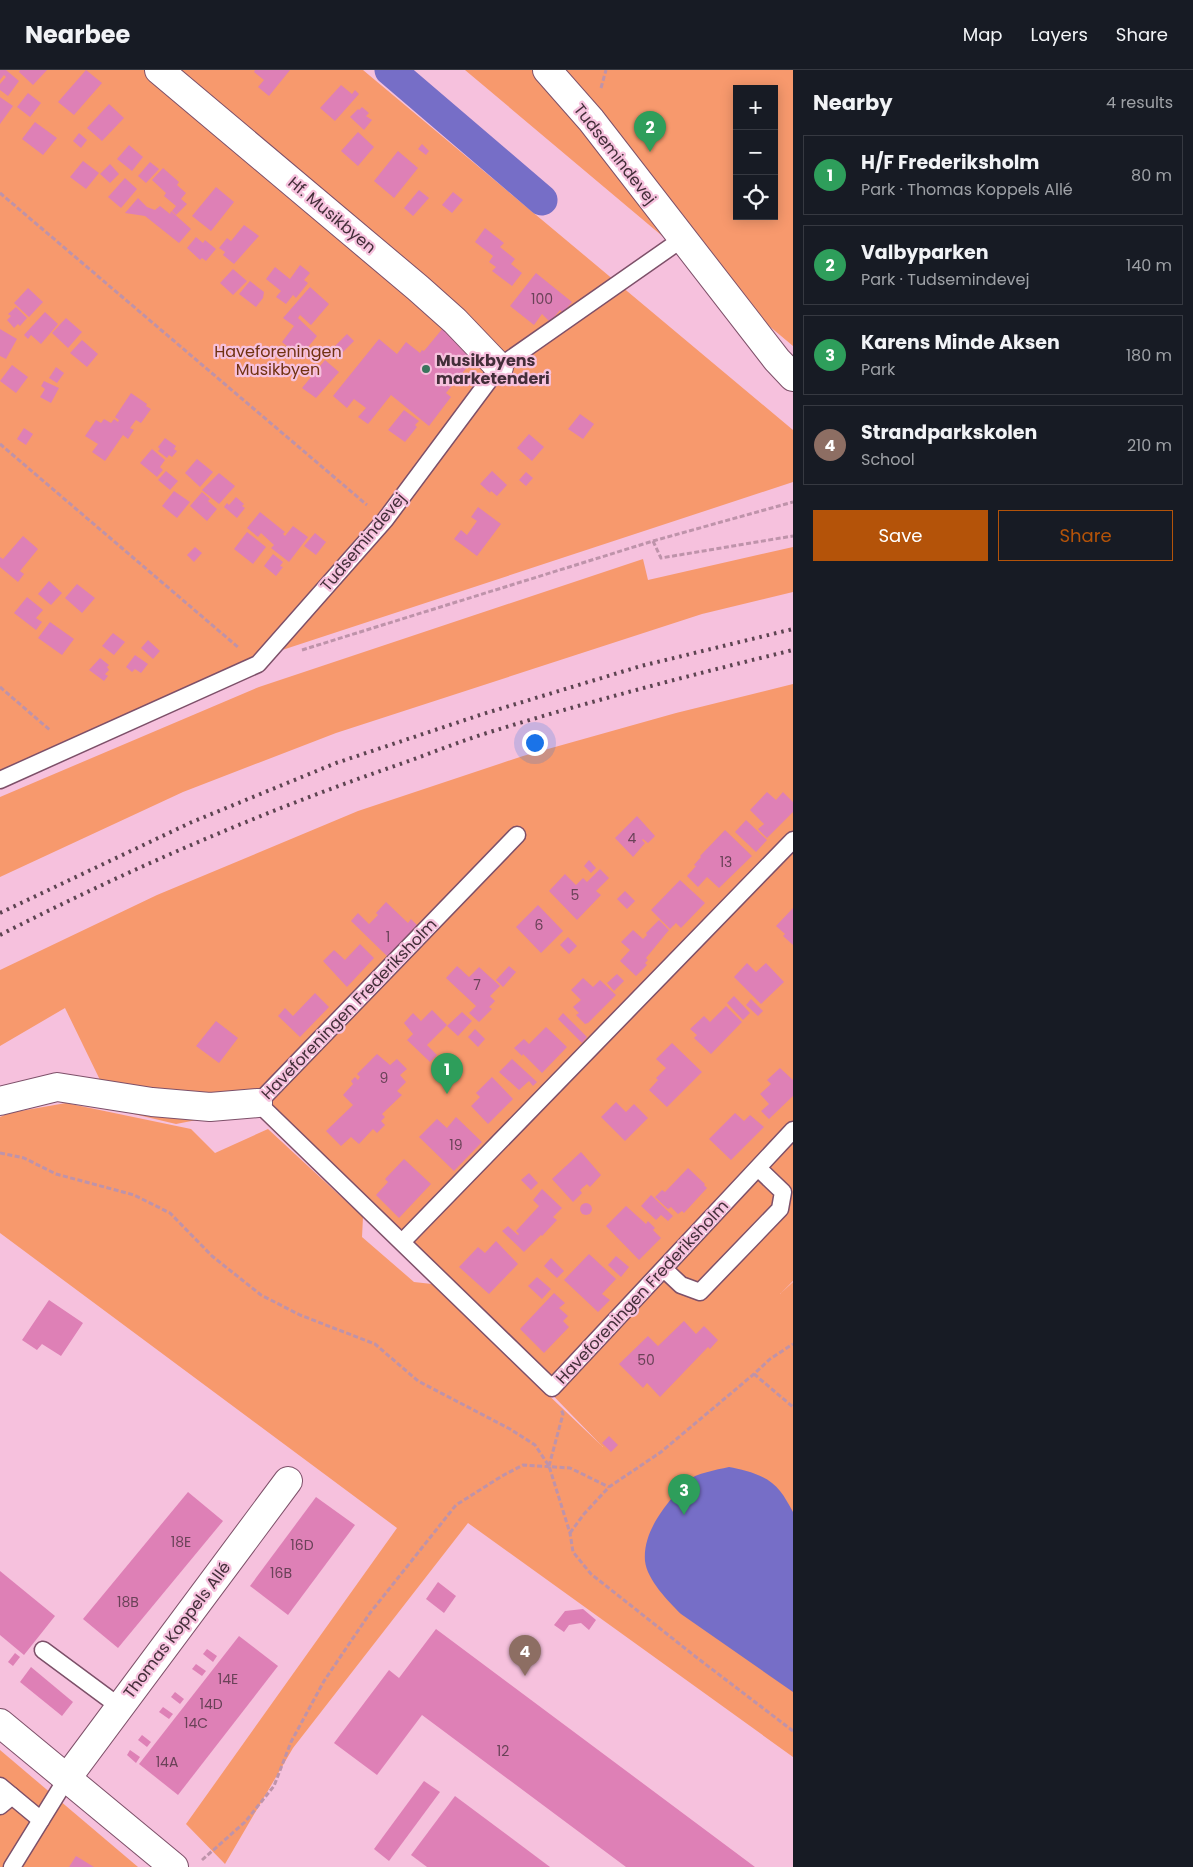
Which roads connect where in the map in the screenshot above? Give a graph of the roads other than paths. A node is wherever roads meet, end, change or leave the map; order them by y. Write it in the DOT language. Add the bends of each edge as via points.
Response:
graph roads {
  1 [pos="160,70"];
  2 [pos="547,70"];
  3 [pos="682,239"];
  4 [pos="499,367"];
  5 [pos="793,378"];
  6 [pos="0,780"];
  7 [pos="517,835"];
  8 [pos="793,840"];
  9 [pos="0,1101"];
  10 [pos="258,1103"];
  11 [pos="793,1130"];
  12 [pos="758,1168"];
  13 [pos="403,1241"];
  14 [pos="664,1269"];
  15 [pos="288,1481"];
  16 [pos="43,1650"];
  17 [pos="120,1707"];
  18 [pos="0,1723"];
  19 [pos="67,1778"];
  20 [pos="4,1796"];
  21 [pos="41,1820"];
  22 [pos="12,1867"];
  23 [pos="174,1867"];
  1 -- 4 [label="street, Hf. Musikbyen" via="418,288"];
  2 -- 3 [label="street, Tudsemindevej" via="591,120"];
  3 -- 4 [label="lane, Tudsemindevej"];
  3 -- 5 [label="street, Tudsemindevej"];
  4 -- 6 [label="lane, Tudsemindevej" via="385,520 258,664"];
  7 -- 10 [label="lane, Haveforeningen Frederiksholm"];
  8 -- 13 [label="lane"];
  9 -- 10 [label="street" via="57,1087 200,1106"];
  10 -- 13 [label="lane, Haveforeningen Frederiksholm"];
  11 -- 12 [label="lane, Haveforeningen Frederiksholm"];
  12 -- 14 [label="lane, Haveforeningen Frederiksholm"];
  12 -- 14 [label="lane" via="784,1192 780,1209 700,1292 681,1285"];
  13 -- 14 [label="lane, Haveforeningen Frederiksholm" via="552,1388"];
  15 -- 17 [label="street, Thomas Koppels Allé"];
  16 -- 17 [label="lane"];
  17 -- 19 [label="street, Thomas Koppels Allé"];
  18 -- 19 [label="street"];
  19 -- 21 [label="lane"];
  19 -- 23 [label="street"];
  20 -- 21 [label="lane"];
  21 -- 22 [label="lane"];
}
